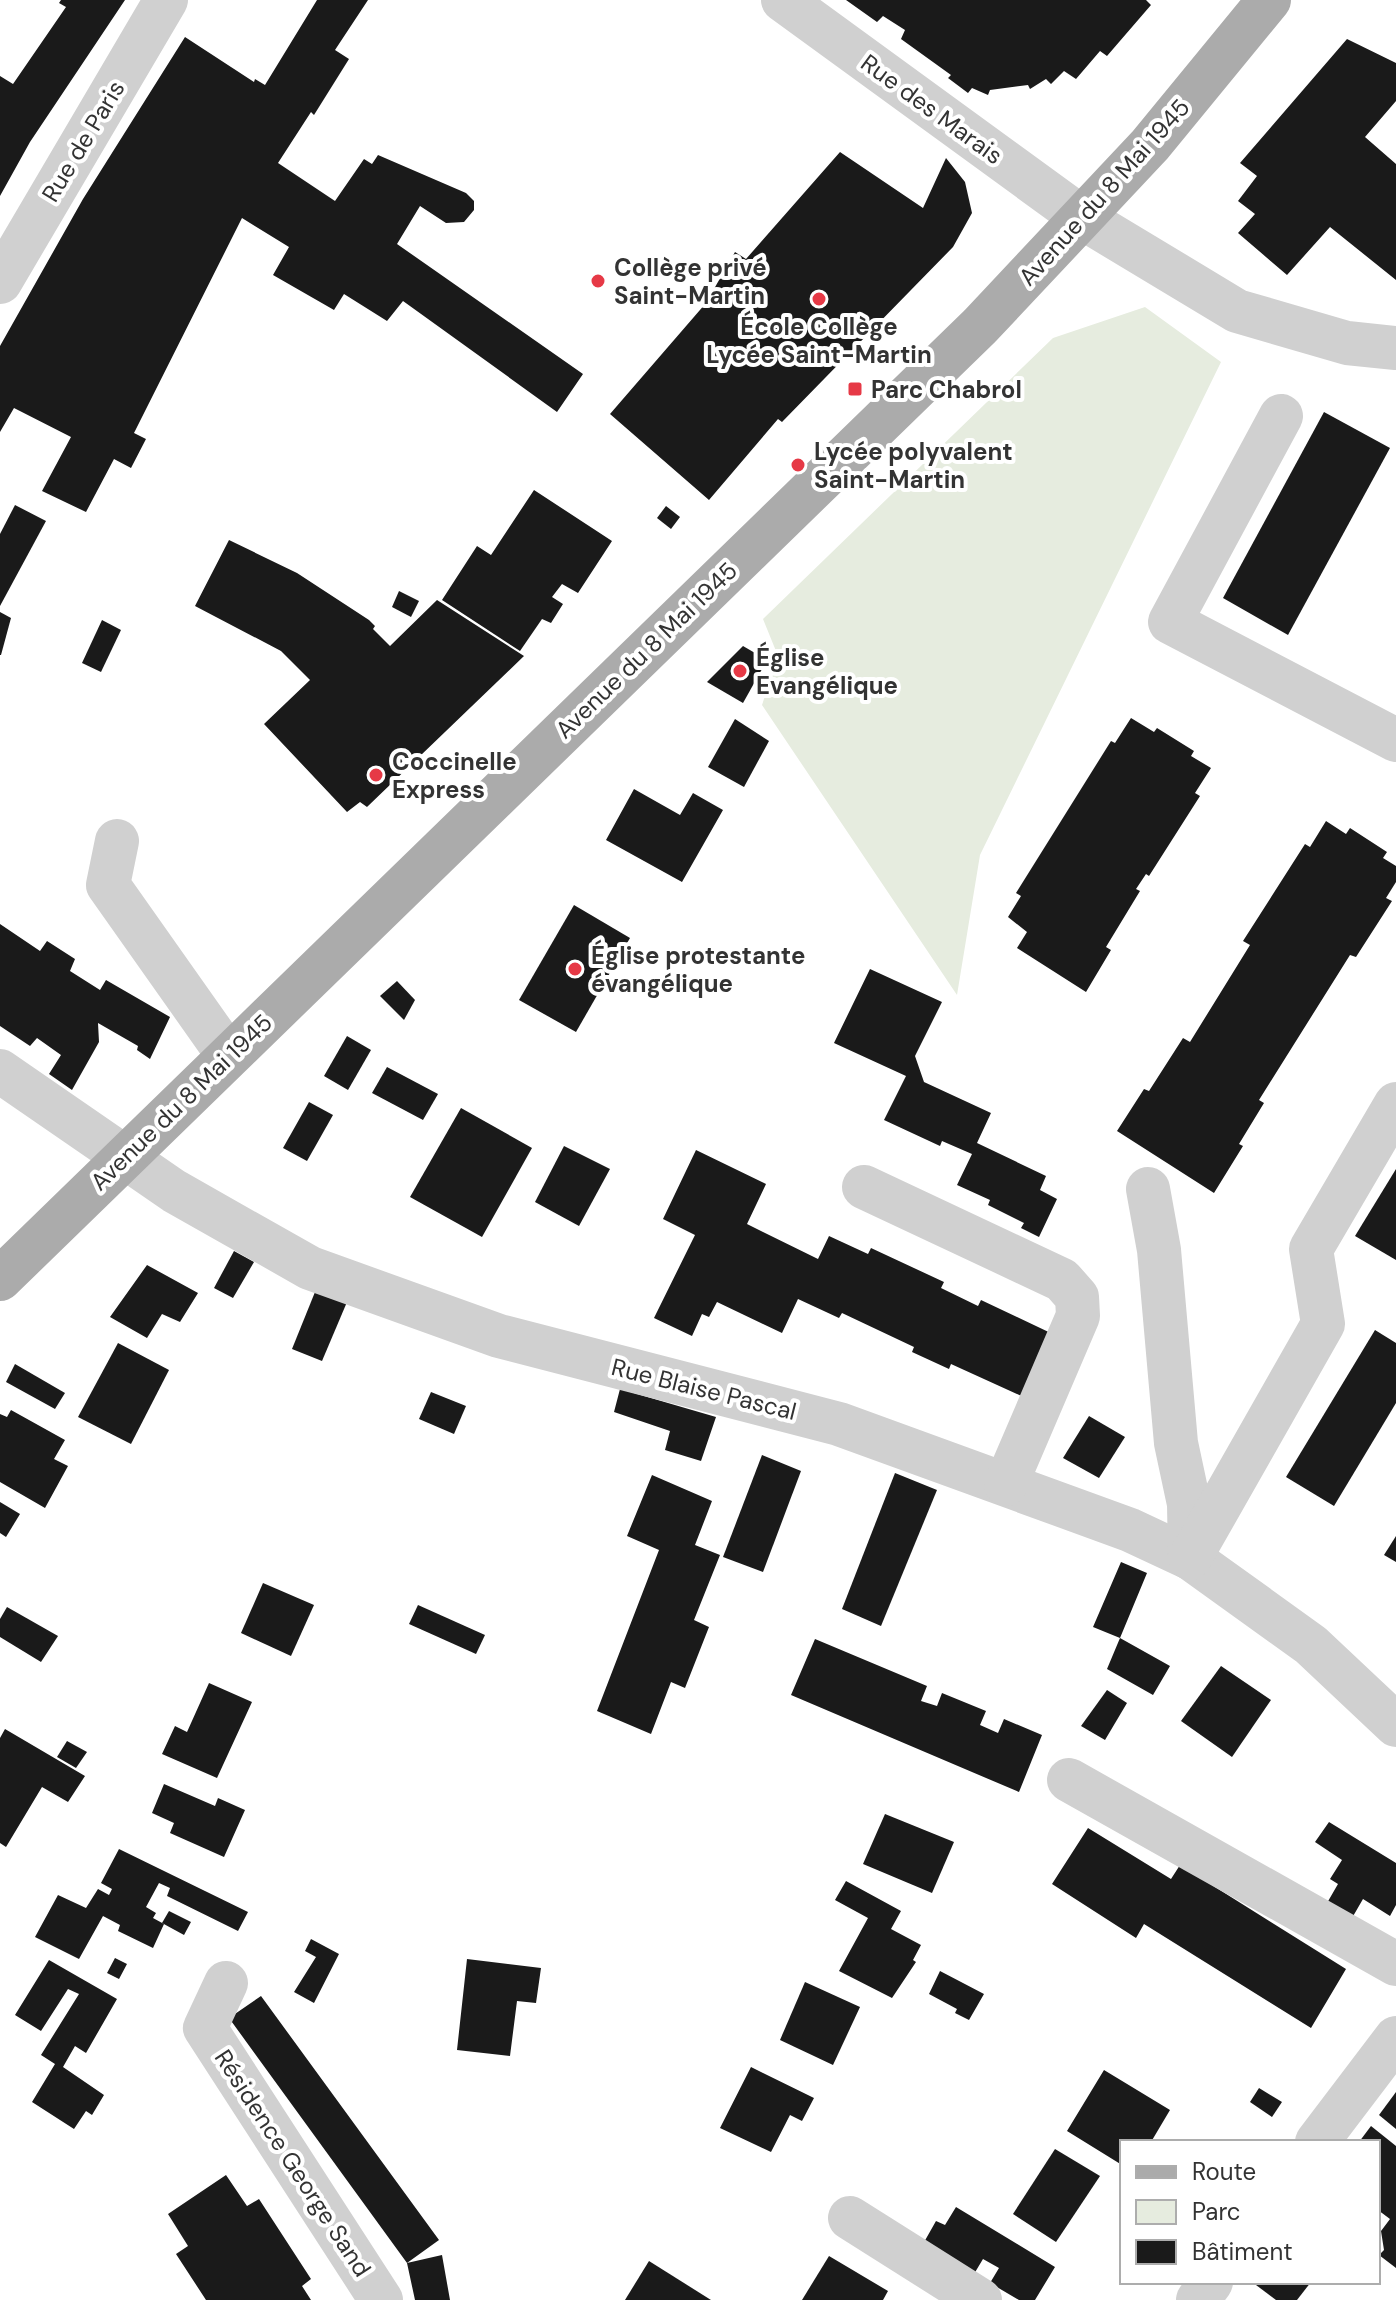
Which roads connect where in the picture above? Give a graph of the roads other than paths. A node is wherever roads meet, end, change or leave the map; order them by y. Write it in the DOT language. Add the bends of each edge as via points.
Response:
graph roads {
  1 [pos="166,0"];
  2 [pos="783,0"];
  3 [pos="1269,0"];
  4 [pos="1081,217"];
  5 [pos="0,282"];
  6 [pos="1396,348"];
  7 [pos="1281,416"];
  8 [pos="1396,740"];
  9 [pos="117,841"];
  10 [pos="228,1055"];
  11 [pos="0,1071"];
  12 [pos="1396,1104"];
  13 [pos="123,1158"];
  14 [pos="864,1187"];
  15 [pos="1148,1189"];
  16 [pos="0,1279"];
  17 [pos="1006,1484"];
  18 [pos="1190,1558"];
  19 [pos="1396,1725"];
  20 [pos="1069,1780"];
  21 [pos="1396,1964"];
  22 [pos="226,1983"];
  23 [pos="1396,2038"];
  24 [pos="1319,2140"];
  25 [pos="850,2218"];
  26 [pos="381,2300"];
  27 [pos="980,2300"];
  1 -- 5 [label="street, Rue de Paris"];
  2 -- 4 [label="street, Rue des Marais"];
  3 -- 4 [label="main road, Avenue du 8 Mai 1945" via="1150,145"];
  4 -- 6 [label="street, Rue des Marais" via="1237,311 1347,343"];
  4 -- 10 [label="main road, Avenue du 8 Mai 1945" via="980,326"];
  7 -- 8 [label="street" via="1170,622"];
  9 -- 10 [label="street" via="108,885"];
  10 -- 13 [label="main road, Avenue du 8 Mai 1945"];
  11 -- 13 [label="street, Rue Blaise Pascal"];
  12 -- 18 [label="street" via="1311,1249 1323,1324"];
  13 -- 16 [label="main road, Avenue du 8 Mai 1945"];
  13 -- 17 [label="street, Rue Blaise Pascal" via="325,1273 499,1336 839,1424"];
  14 -- 17 [label="street" via="1062,1280 1077,1297 1078,1316"];
  15 -- 18 [label="street" via="1159,1250 1176,1443 1189,1504"];
  17 -- 18 [label="street, Rue Blaise Pascal"];
  18 -- 19 [label="street, Rue Blaise Pascal" via="1311,1645"];
  20 -- 21 [label="street"];
  22 -- 26 [label="street, Résidence George Sand" via="205,2028"];
  23 -- 24 [label="street"];
  25 -- 27 [label="street"];
}
